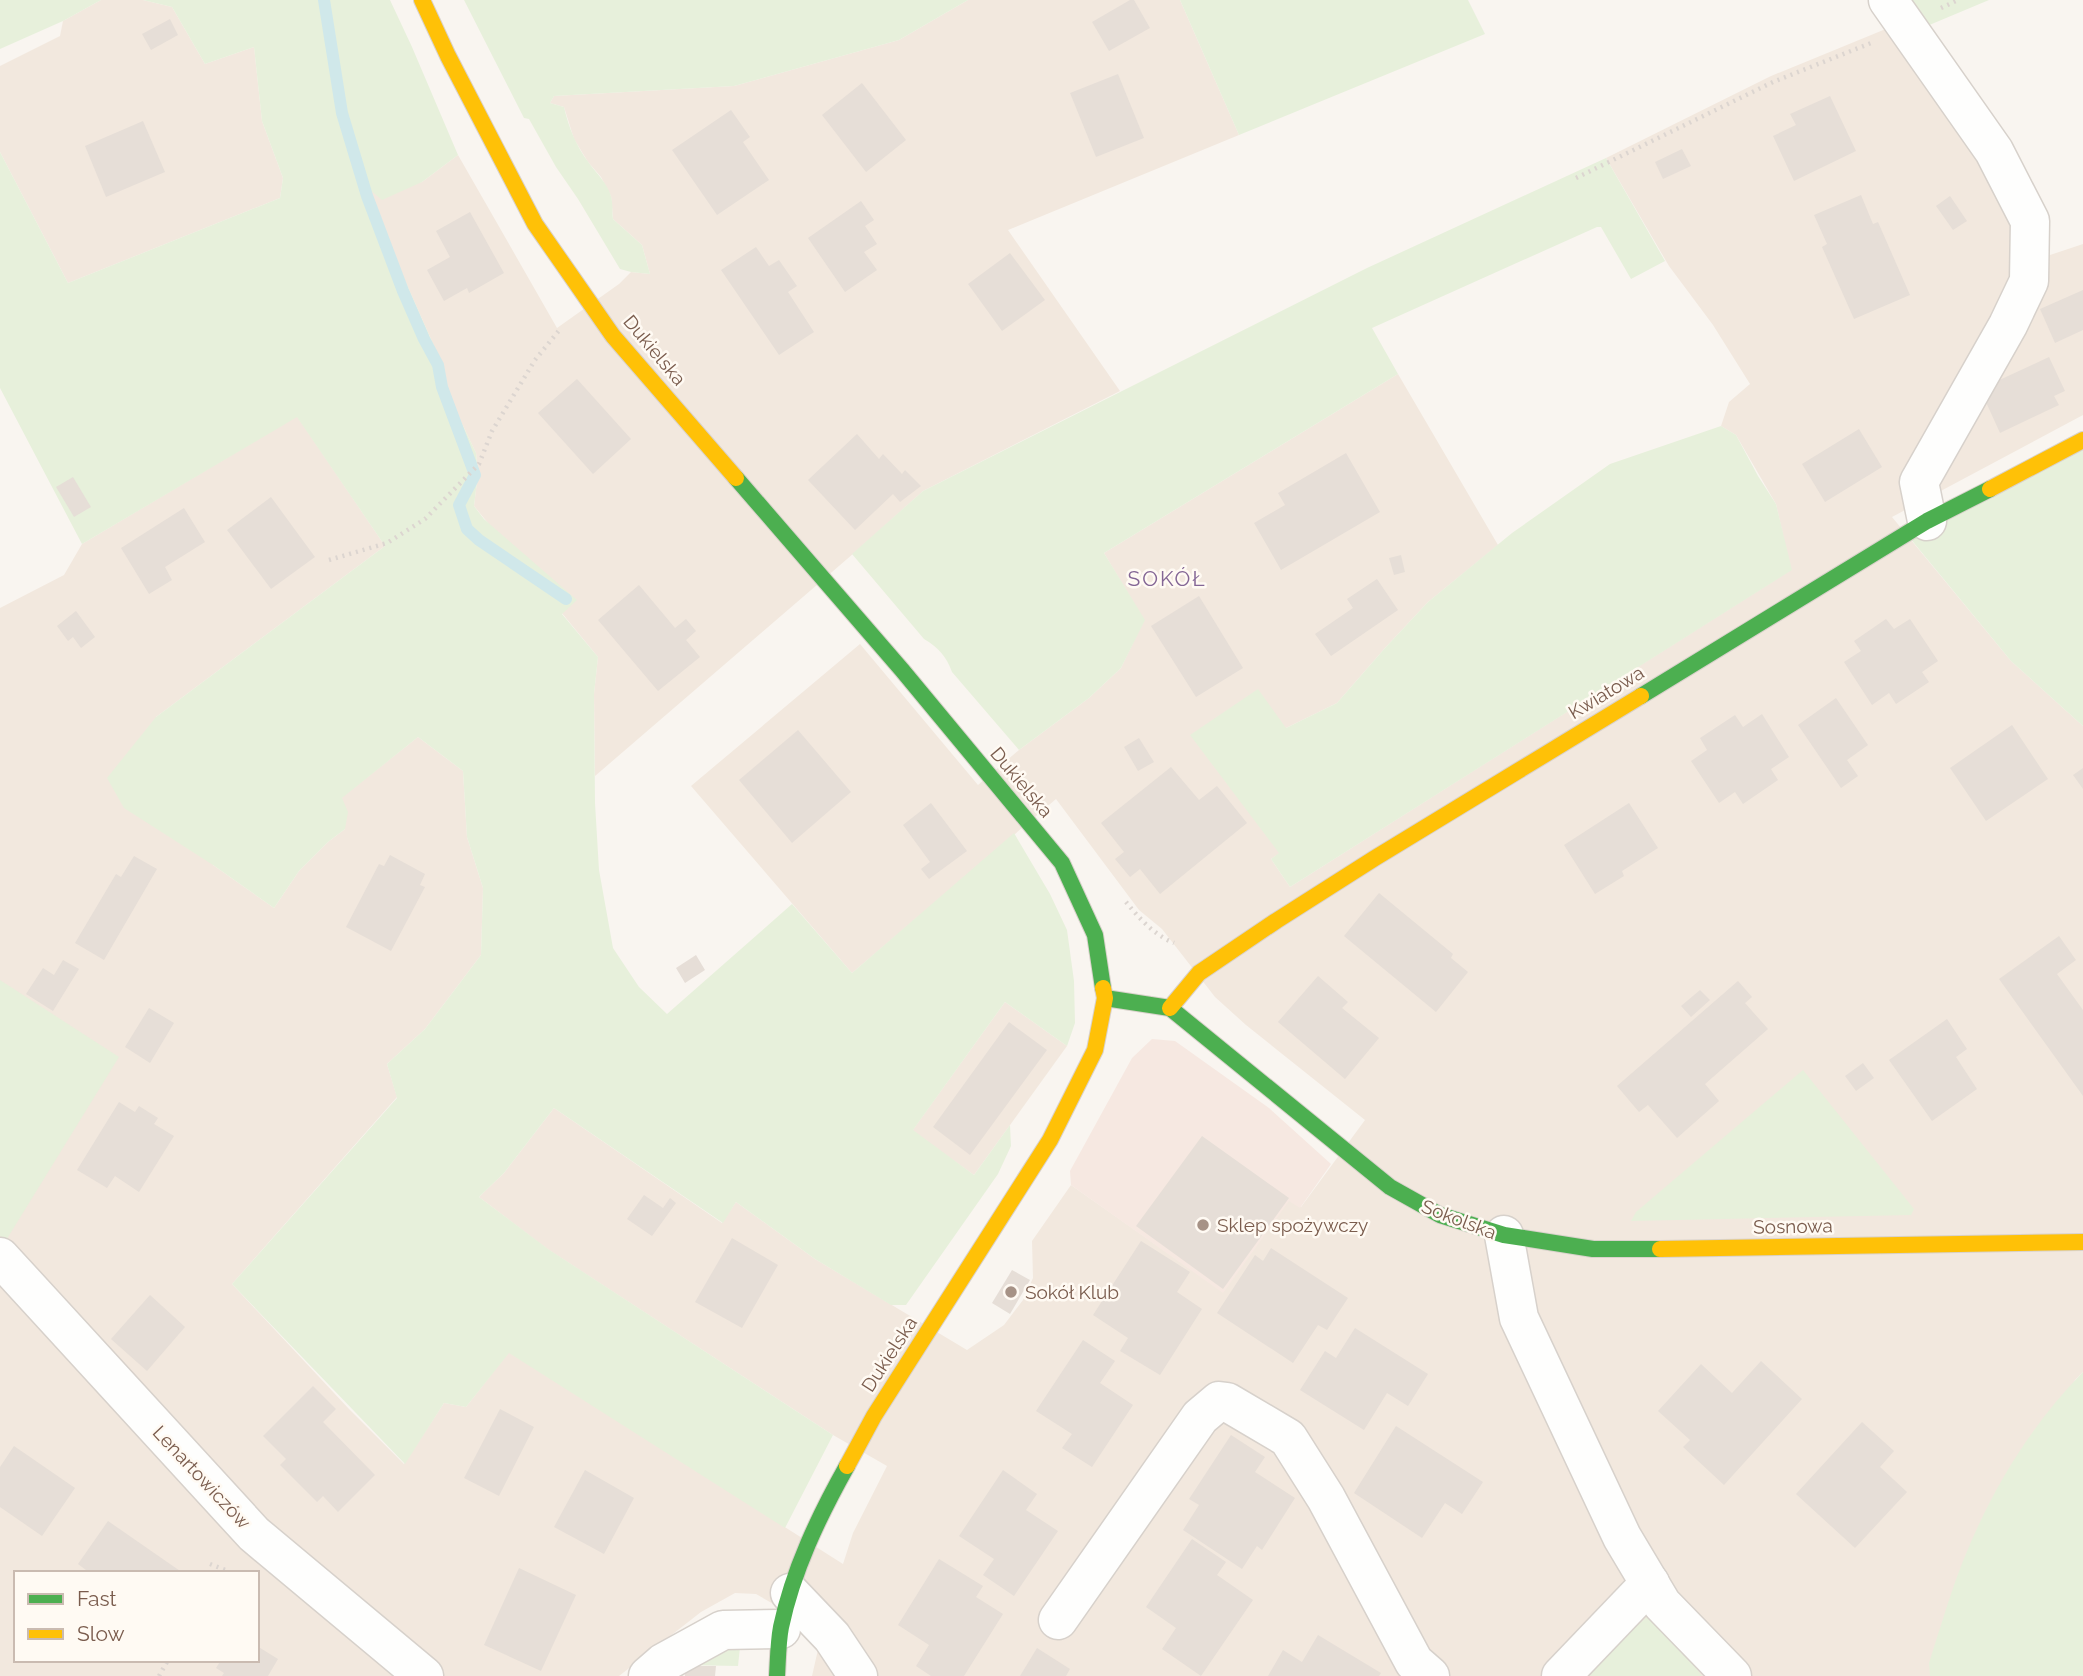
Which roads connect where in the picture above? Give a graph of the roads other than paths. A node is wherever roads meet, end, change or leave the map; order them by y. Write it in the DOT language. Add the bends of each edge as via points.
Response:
graph roads {
  1 [pos="422,0"];
  2 [pos="1897,14"];
  3 [pos="2083,440"];
  4 [pos="1927,521"];
  5 [pos="1105,998"];
  6 [pos="1170,1008"];
  7 [pos="1504,1235"];
  8 [pos="2083,1242"];
  9 [pos="0,1257"];
  10 [pos="1650,1583"];
  11 [pos="786,1611"];
  12 [pos="1058,1620"];
  13 [pos="424,1676"];
  14 [pos="648,1676"];
  15 [pos="776,1676"];
  16 [pos="858,1676"];
  17 [pos="1430,1676"];
  18 [pos="1561,1676"];
  19 [pos="1732,1676"];
  1 -- 5 [label="street, Dukielska" via="535,224 613,335 1062,863 1095,935"];
  2 -- 4 [label="street" via="1994,151 2030,221 2029,281 1919,482"];
  3 -- 4 [label="street, Kwiatowa"];
  4 -- 6 [label="street, Kwiatowa" via="1276,921 1199,973"];
  5 -- 6 [label="street"];
  5 -- 11 [label="street, Dukielska" via="1095,1050 1050,1140 874,1416 821,1513"];
  6 -- 7 [label="street, Sokolska" via="1394,1190 1440,1215"];
  7 -- 8 [label="street, Sosnowa" via="1593,1249"];
  7 -- 10 [label="street, Sokolska" via="1520,1318 1622,1537"];
  9 -- 13 [label="street, Lenartowiczów" via="254,1534"];
  10 -- 18 [label="street"];
  10 -- 19 [label="street, Sokolska" via="1662,1604"];
  11 -- 14 [label="street" via="723,1630"];
  11 -- 15 [label="street, Dukielska"];
  11 -- 16 [label="street" via="832,1637"];
  12 -- 17 [label="street" via="1200,1417 1219,1401 1227,1402 1288,1438 1326,1498 1414,1662"];
}
